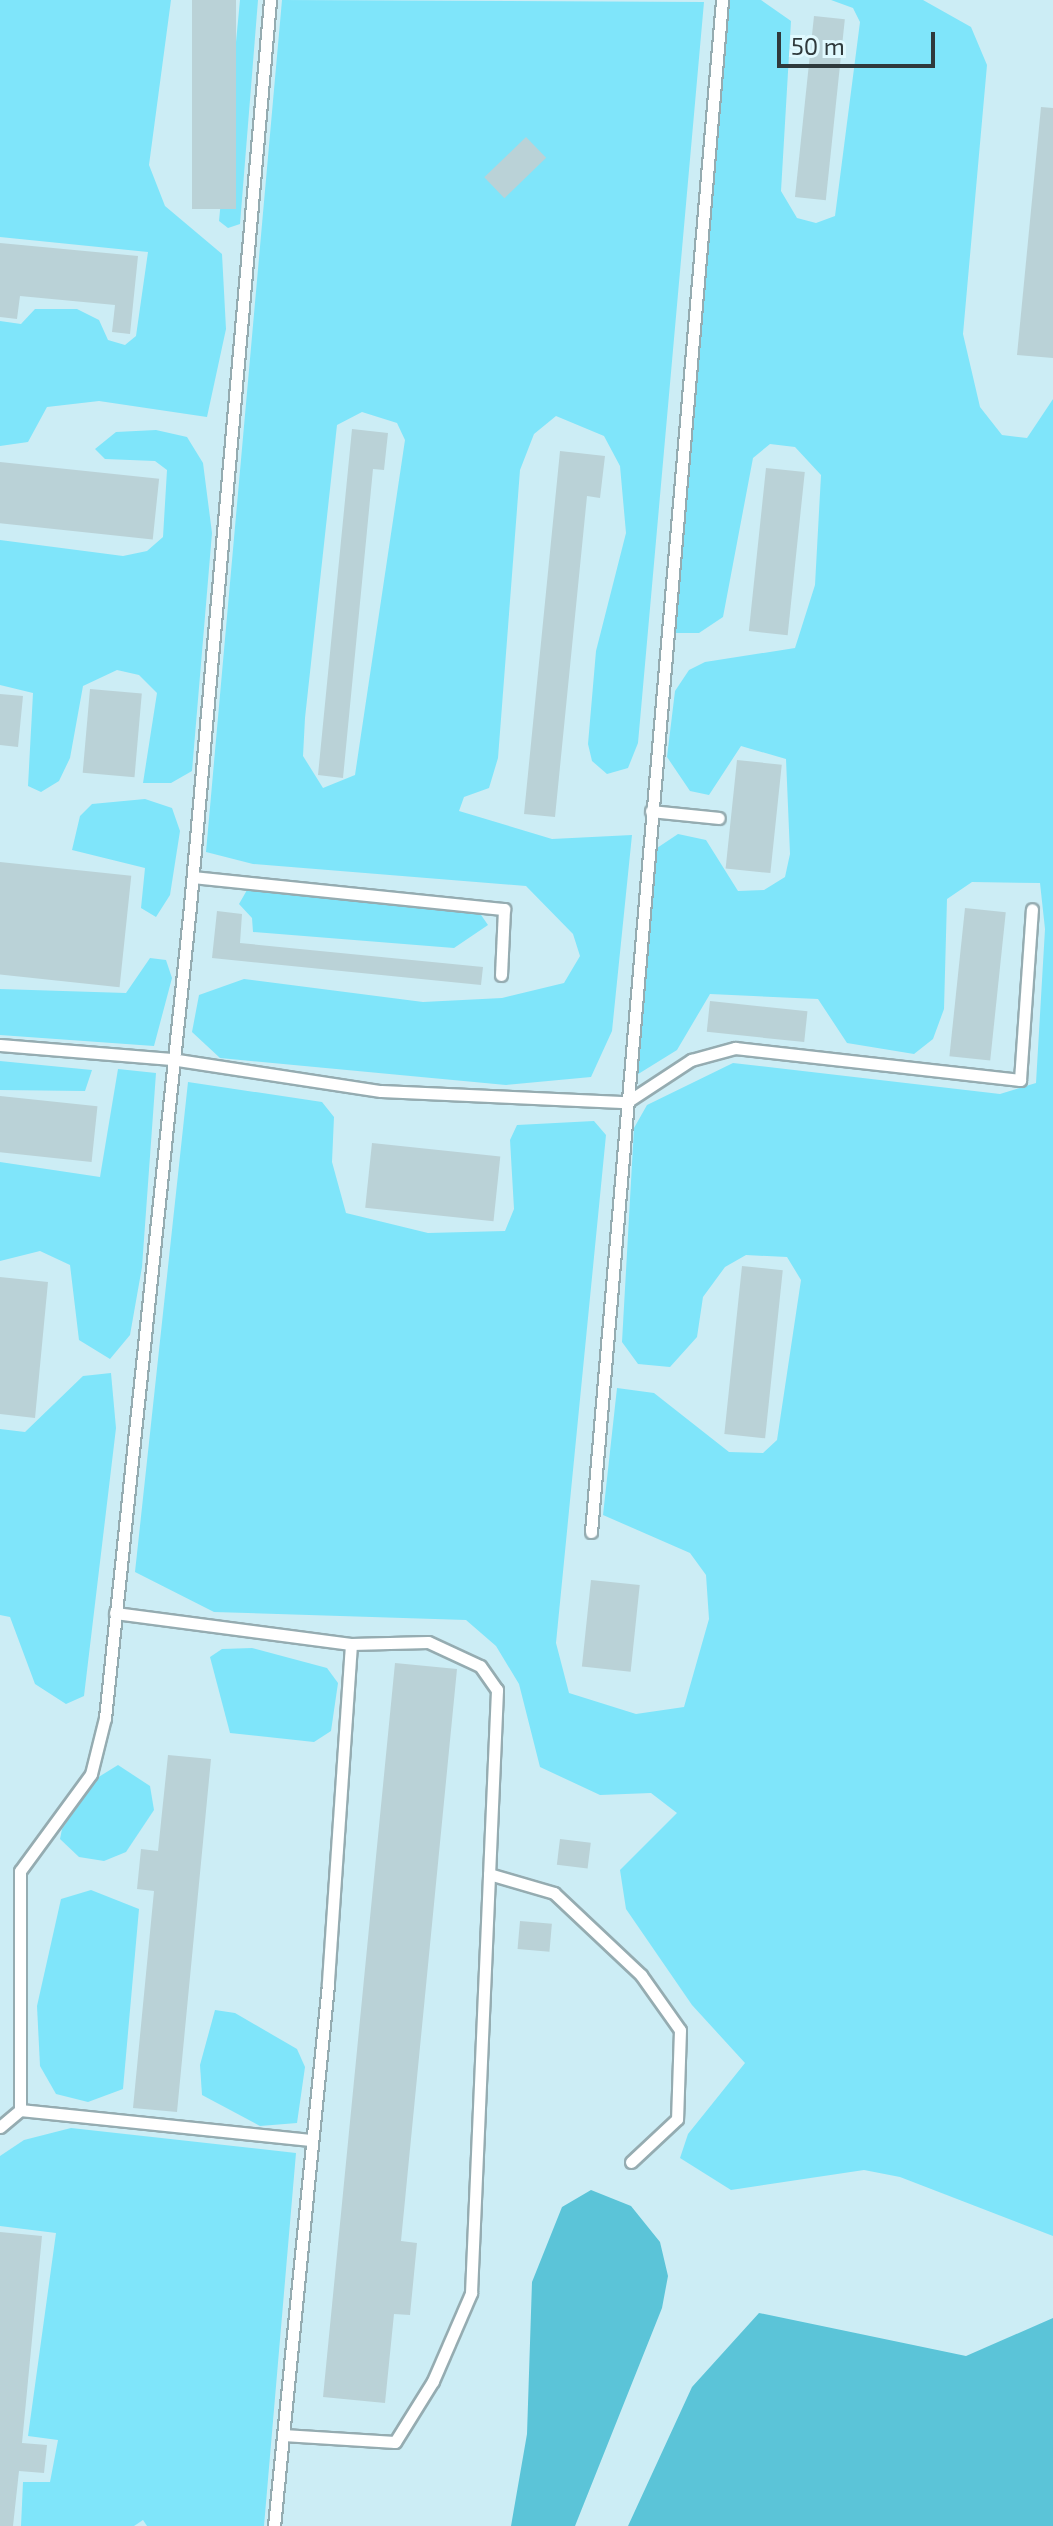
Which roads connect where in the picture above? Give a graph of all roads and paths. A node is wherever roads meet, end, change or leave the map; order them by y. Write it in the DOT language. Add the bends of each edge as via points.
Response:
graph roads {
  1 [pos="270,0"];
  2 [pos="722,0"];
  3 [pos="651,811"];
  4 [pos="719,818"];
  5 [pos="193,877"];
  6 [pos="1032,909"];
  7 [pos="501,975"];
  8 [pos="0,1045"];
  9 [pos="171,1059"];
  10 [pos="627,1102"];
  11 [pos="591,1532"];
  12 [pos="115,1613"];
  13 [pos="351,1644"];
  14 [pos="489,1874"];
  15 [pos="20,2110"];
  16 [pos="0,2127"];
  17 [pos="310,2140"];
  18 [pos="631,2162"];
  19 [pos="283,2435"];
  20 [pos="274,2526"];
  1 -- 5 [label="lane"];
  2 -- 3 [label="lane"];
  3 -- 4 [label="lane"];
  3 -- 10 [label="lane"];
  5 -- 7 [label="lane" via="504,909"];
  5 -- 9 [label="lane"];
  6 -- 10 [label="lane" via="1020,1080 735,1048 691,1060"];
  8 -- 9 [label="lane"];
  9 -- 10 [label="lane" via="381,1091"];
  9 -- 12 [label="lane"];
  10 -- 11 [label="lane"];
  12 -- 13 [label="lane"];
  12 -- 15 [label="lane" via="91,1774 20,1871"];
  13 -- 14 [label="lane" via="428,1642 480,1666 497,1690"];
  13 -- 17 [label="lane"];
  14 -- 18 [label="lane" via="554,1893 641,1975 680,2030 677,2119"];
  14 -- 19 [label="lane" via="471,2293 433,2381 395,2442"];
  15 -- 16 [label="lane"];
  15 -- 17 [label="lane"];
  17 -- 19 [label="lane"];
  19 -- 20 [label="lane"];
}
